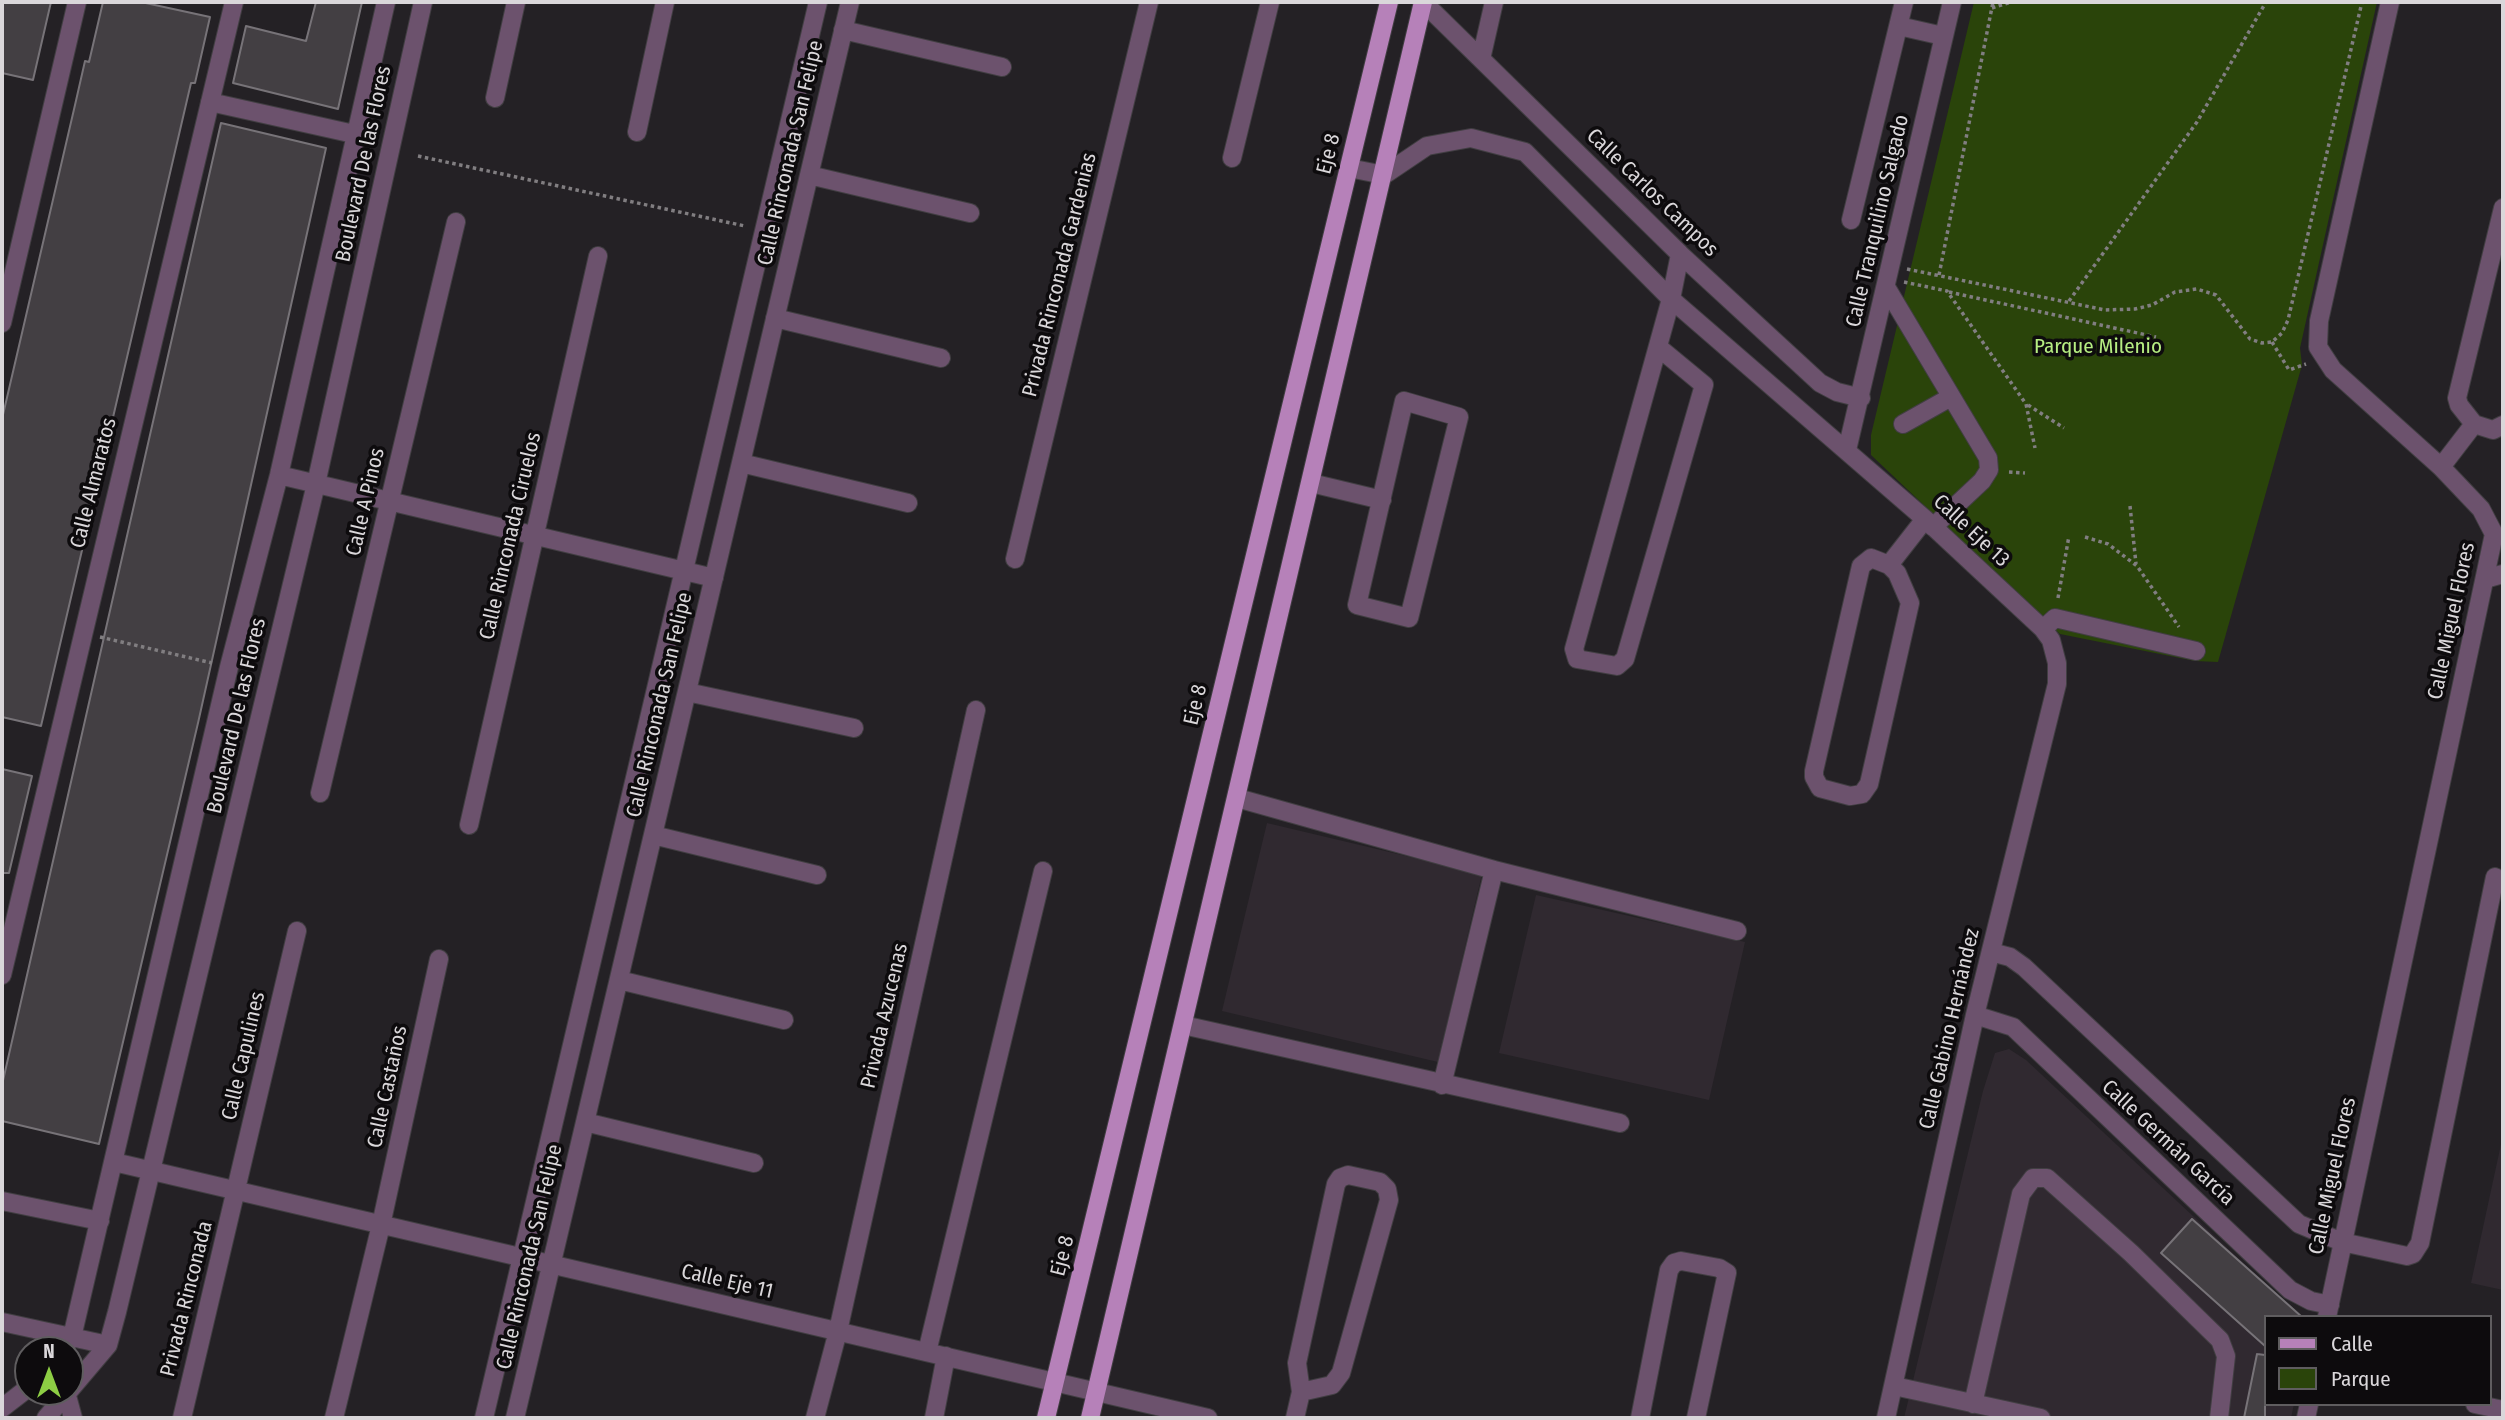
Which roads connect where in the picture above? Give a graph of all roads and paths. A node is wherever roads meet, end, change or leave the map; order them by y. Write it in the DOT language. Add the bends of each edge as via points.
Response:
graph roads {
  1 [pos="77,2"];
  2 [pos="234,2"];
  3 [pos="386,2"];
  4 [pos="423,2"];
  5 [pos="516,2"];
  6 [pos="665,2"];
  7 [pos="818,2"];
  8 [pos="850,2"];
  9 [pos="1149,2"];
  10 [pos="1270,2"];
  11 [pos="1389,2"];
  12 [pos="1423,2"];
  13 [pos="1494,2"];
  14 [pos="1904,2"];
  15 [pos="1952,2"];
  16 [pos="1993,2"];
  17 [pos="2011,2"];
  18 [pos="2266,2"];
  19 [pos="2362,2"];
  20 [pos="2390,2"];
  21 [pos="1992,8"];
  22 [pos="1899,26"];
  23 [pos="843,30"];
  24 [pos="1943,36"];
  25 [pos="1481,59"];
  26 [pos="1002,67"];
  27 [pos="495,98"];
  28 [pos="210,102"];
  29 [pos="637,132"];
  30 [pos="354,134"];
  31 [pos="418,156"];
  32 [pos="1232,158"];
  33 [pos="1349,168"];
  34 [pos="809,175"];
  35 [pos="1384,175"];
  36 [pos="2503,208"];
  37 [pos="970,213"];
  38 [pos="1851,220"];
  39 [pos="456,222"];
  40 [pos="764,230"];
  41 [pos="1680,254"];
  42 [pos="598,256"];
  43 [pos="1939,275"];
  44 [pos="1889,277"];
  45 [pos="1947,291"];
  46 [pos="1671,299"];
  47 [pos="2069,301"];
  48 [pos="775,318"];
  49 [pos="2,323"];
  50 [pos="2156,337"];
  51 [pos="2272,342"];
  52 [pos="1658,347"];
  53 [pos="941,358"];
  54 [pos="2289,370"];
  55 [pos="1951,397"];
  56 [pos="1861,398"];
  57 [pos="2026,404"];
  58 [pos="1903,424"];
  59 [pos="2474,424"];
  60 [pos="2503,425"];
  61 [pos="2064,428"];
  62 [pos="2035,448"];
  63 [pos="1847,450"];
  64 [pos="741,463"];
  65 [pos="2441,467"];
  66 [pos="279,475"];
  67 [pos="1311,483"];
  68 [pos="316,484"];
  69 [pos="389,500"];
  70 [pos="1381,500"];
  71 [pos="908,503"];
  72 [pos="2130,506"];
  73 [pos="1929,523"];
  74 [pos="2498,532"];
  75 [pos="534,535"];
  76 [pos="2069,536"];
  77 [pos="2085,537"];
  78 [pos="1015,559"];
  79 [pos="1889,565"];
  80 [pos="2137,566"];
  81 [pos="684,571"];
  82 [pos="2503,574"];
  83 [pos="714,578"];
  84 [pos="2485,579"];
  85 [pos="2049,623"];
  86 [pos="81,632"];
  87 [pos="2055,651"];
  88 [pos="2196,651"];
  89 [pos="229,667"];
  90 [pos="687,692"];
  91 [pos="976,710"];
  92 [pos="854,728"];
  93 [pos="320,793"];
  94 [pos="1237,798"];
  95 [pos="469,825"];
  96 [pos="653,835"];
  97 [pos="1494,870"];
  98 [pos="1043,871"];
  99 [pos="817,875"];
  100 [pos="2495,877"];
  101 [pos="297,931"];
  102 [pos="1737,931"];
  103 [pos="1991,952"];
  104 [pos="439,959"];
  105 [pos="2,975"];
  106 [pos="619,980"];
  107 [pos="1975,1015"];
  108 [pos="784,1020"];
  109 [pos="1183,1025"];
  110 [pos="1443,1085"];
  111 [pos="585,1122"];
  112 [pos="1620,1124"];
  113 [pos="114,1161"];
  114 [pos="754,1163"];
  115 [pos="152,1171"];
  116 [pos="236,1191"];
  117 [pos="2,1200"];
  118 [pos="100,1221"];
  119 [pos="381,1225"];
  120 [pos="2342,1242"];
  121 [pos="522,1258"];
  122 [pos="552,1264"];
  123 [pos="2329,1311"];
  124 [pos="2,1322"];
  125 [pos="838,1331"];
  126 [pos="45,1336"];
  127 [pos="69,1336"];
  128 [pos="84,1344"];
  129 [pos="108,1345"];
  130 [pos="927,1352"];
  131 [pos="946,1356"];
  132 [pos="84,1374"];
  133 [pos="1055,1382"];
  134 [pos="1894,1386"];
  135 [pos="1096,1391"];
  136 [pos="1301,1392"];
  137 [pos="1973,1404"];
  138 [pos="2484,1406"];
  139 [pos="2503,1410"];
  140 [pos="1186,1416"];
  141 [pos="182,1418"];
  142 [pos="334,1418"];
  143 [pos="484,1418"];
  144 [pos="515,1418"];
  145 [pos="815,1418"];
  146 [pos="934,1418"];
  147 [pos="1046,1418"];
  148 [pos="1090,1418"];
  149 [pos="1208,1418"];
  150 [pos="1295,1418"];
  151 [pos="1640,1418"];
  152 [pos="1696,1418"];
  153 [pos="1886,1418"];
  154 [pos="2041,1418"];
  155 [pos="2219,1418"];
  1 -- 49 [label="street"];
  2 -- 28 [label="street, Calle Almaratos"];
  3 -- 30 [label="street, Boulevard De las Flores"];
  4 -- 68 [label="street, Boulevard De las Flores"];
  5 -- 27 [label="street"];
  6 -- 29 [label="street"];
  7 -- 40 [label="street, Calle Rinconada San Felipe"];
  8 -- 23 [label="street, Calle Rinconada San Felipe"];
  9 -- 78 [label="street, Privada Rinconada Gardenias"];
  10 -- 32 [label="street"];
  11 -- 33 [label="main road, Eje 8"];
  12 -- 25 [label="street, Calle Carlos Campos"];
  12 -- 35 [label="main road"];
  13 -- 25 [label="street"];
  14 -- 22 [label="street"];
  15 -- 24 [label="street, Calle Tranquilino Salgado"];
  16 -- 21 [label="path"];
  17 -- 21 [label="path"];
  18 -- 47 [label="path" via="2197,122"];
  19 -- 51 [label="path" via="2288,320"];
  20 -- 65 [label="street, Calle Miguel Flores" via="2317,337 2333,370"];
  21 -- 43 [label="path"];
  22 -- 24 [label="street"];
  22 -- 38 [label="street"];
  23 -- 26 [label="street"];
  23 -- 34 [label="street, Calle Rinconada San Felipe"];
  24 -- 44 [label="street, Calle Tranquilino Salgado"];
  25 -- 41 [label="street, Calle Carlos Campos"];
  28 -- 30 [label="street"];
  28 -- 86 [label="street, Calle Almaratos"];
  30 -- 66 [label="street, Boulevard De las Flores"];
  31 -- 40 [label="path"];
  33 -- 35 [label="street"];
  33 -- 133 [label="main road, Eje 8"];
  34 -- 37 [label="street"];
  34 -- 48 [label="street, Calle Rinconada San Felipe"];
  35 -- 46 [label="street" via="1427,146 1471,138 1525,152"];
  35 -- 67 [label="main road"];
  36 -- 59 [label="street" via="2457,394 2459,405"];
  39 -- 69 [label="street, Calle A Pinos"];
  40 -- 81 [label="street, Calle Rinconada San Felipe"];
  41 -- 46 [label="street"];
  41 -- 56 [label="street, Calle Carlos Campos" via="1820,383"];
  42 -- 75 [label="street, Calle Rinconada Ciruelos"];
  43 -- 44 [label="path"];
  43 -- 47 [label="path"];
  44 -- 45 [label="path"];
  44 -- 55 [label="street"];
  44 -- 56 [label="street, Calle Tranquilino Salgado"];
  45 -- 50 [label="path"];
  45 -- 57 [label="path"];
  46 -- 52 [label="street"];
  46 -- 63 [label="street"];
  47 -- 51 [label="path" via="2105,310 2135,309 2175,292 2197,289 2216,295 2250,339"];
  48 -- 53 [label="street"];
  48 -- 64 [label="street, Calle Rinconada San Felipe"];
  51 -- 54 [label="path"];
  52 -- 52 [label="street" via="1574,649 1577,659 1617,666 1625,659 1704,385"];
  55 -- 58 [label="street"];
  55 -- 73 [label="street" via="1988,458 1989,470"];
  56 -- 63 [label="street, Calle Tranquilino Salgado"];
  57 -- 61 [label="path"];
  57 -- 62 [label="path"];
  59 -- 60 [label="street" via="2493,430"];
  59 -- 65 [label="street"];
  63 -- 73 [label="street, Calle Eje 13"];
  64 -- 71 [label="street"];
  64 -- 83 [label="street, Calle Rinconada San Felipe"];
  65 -- 74 [label="street, Calle Miguel Flores"];
  66 -- 68 [label="street"];
  66 -- 89 [label="street, Boulevard De las Flores"];
  67 -- 70 [label="street"];
  67 -- 94 [label="main road"];
  68 -- 69 [label="street"];
  68 -- 115 [label="street, Boulevard De las Flores"];
  69 -- 75 [label="street"];
  69 -- 93 [label="street, Calle A Pinos"];
  70 -- 70 [label="street" via="1357,605 1409,618 1459,417 1404,401"];
  72 -- 80 [label="path"];
  73 -- 79 [label="street"];
  73 -- 85 [label="street, Calle Eje 13"];
  74 -- 84 [label="street, Calle Miguel Flores"];
  75 -- 81 [label="street"];
  75 -- 95 [label="street, Calle Rinconada Ciruelos"];
  76 -- 85 [label="path"];
  77 -- 80 [label="path" via="2108,544"];
  79 -- 79 [label="street" via="1871,558 1861,566 1814,771 1816,784 1826,791 1856,796 1869,784 1910,603"];
  80 -- 88 [label="path"];
  81 -- 83 [label="street"];
  81 -- 121 [label="street, Calle Rinconada San Felipe"];
  82 -- 84 [label="street"];
  83 -- 90 [label="street, Calle Rinconada San Felipe"];
  84 -- 120 [label="street, Calle Miguel Flores"];
  85 -- 87 [label="street, Calle Eje 13"];
  85 -- 88 [label="street"];
  86 -- 89 [label="path"];
  86 -- 105 [label="street, Calle Almaratos"];
  87 -- 103 [label="street, Calle Gabino Hernández" via="2057,684"];
  89 -- 113 [label="street, Boulevard De las Flores"];
  90 -- 92 [label="street"];
  90 -- 96 [label="street, Calle Rinconada San Felipe"];
  91 -- 125 [label="street, Privada Azucenas"];
  94 -- 97 [label="street"];
  94 -- 109 [label="main road"];
  96 -- 99 [label="street"];
  96 -- 106 [label="street, Calle Rinconada San Felipe"];
  97 -- 102 [label="street"];
  97 -- 110 [label="street"];
  98 -- 130 [label="street"];
  100 -- 120 [label="street, Calle Germán García" via="2420,1243 2407,1256"];
  101 -- 116 [label="street, Calle Capulines"];
  103 -- 107 [label="street, Calle Gabino Hernández"];
  103 -- 120 [label="street, Calle Germán García" via="2024,967 2299,1224"];
  104 -- 119 [label="street, Calle Castaños"];
  106 -- 108 [label="street"];
  106 -- 111 [label="street, Calle Rinconada San Felipe"];
  107 -- 123 [label="street, Calle Germán García" via="2013,1027 2290,1290"];
  107 -- 134 [label="street, Calle Gabino Hernández"];
  109 -- 110 [label="street"];
  109 -- 135 [label="main road"];
  110 -- 112 [label="street"];
  111 -- 114 [label="street"];
  111 -- 122 [label="street, Calle Rinconada San Felipe"];
  113 -- 115 [label="street, Calle Eje 11"];
  113 -- 118 [label="street, Boulevard De las Flores"];
  115 -- 116 [label="street, Calle Eje 11"];
  115 -- 129 [label="street, Boulevard De las Flores"];
  116 -- 119 [label="street, Calle Eje 11"];
  116 -- 141 [label="street, Privada Rinconada"];
  117 -- 118 [label="street"];
  118 -- 127 [label="street, Boulevard De las Flores"];
  119 -- 121 [label="street, Calle Eje 11"];
  119 -- 142 [label="street"];
  120 -- 123 [label="street, Calle Miguel Flores"];
  121 -- 122 [label="street, Calle Eje 11"];
  121 -- 143 [label="street, Calle Rinconada San Felipe"];
  122 -- 125 [label="street, Calle Eje 11"];
  122 -- 144 [label="street, Calle Rinconada San Felipe"];
  124 -- 126 [label="street"];
  125 -- 130 [label="street, Calle Eje 11"];
  125 -- 145 [label="street, Privada Azucenas"];
  128 -- 129 [label="street"];
  129 -- 132 [label="street, Boulevard De las Flores"];
  130 -- 131 [label="street, Calle Eje 11"];
  131 -- 133 [label="street, Calle Eje 11"];
  131 -- 146 [label="street"];
  133 -- 135 [label="street, Calle Eje 11"];
  133 -- 147 [label="main road, Eje 8"];
  134 -- 137 [label="street"];
  134 -- 153 [label="street, Calle Gabino Hernández"];
  135 -- 140 [label="street, Calle Eje 11"];
  135 -- 148 [label="main road"];
  136 -- 136 [label="street" via="1297,1363 1336,1184 1348,1175 1380,1182 1389,1200 1341,1373 1332,1385"];
  136 -- 150 [label="street"];
  137 -- 154 [label="street"];
  137 -- 155 [label="street" via="2021,1194 2033,1178 2047,1178 2220,1340 2226,1356"];
  138 -- 139 [label="street"];
  140 -- 149 [label="street, Calle Eje 11"];
  151 -- 152 [label="street" via="1669,1270 1681,1261 1727,1273"];
}
